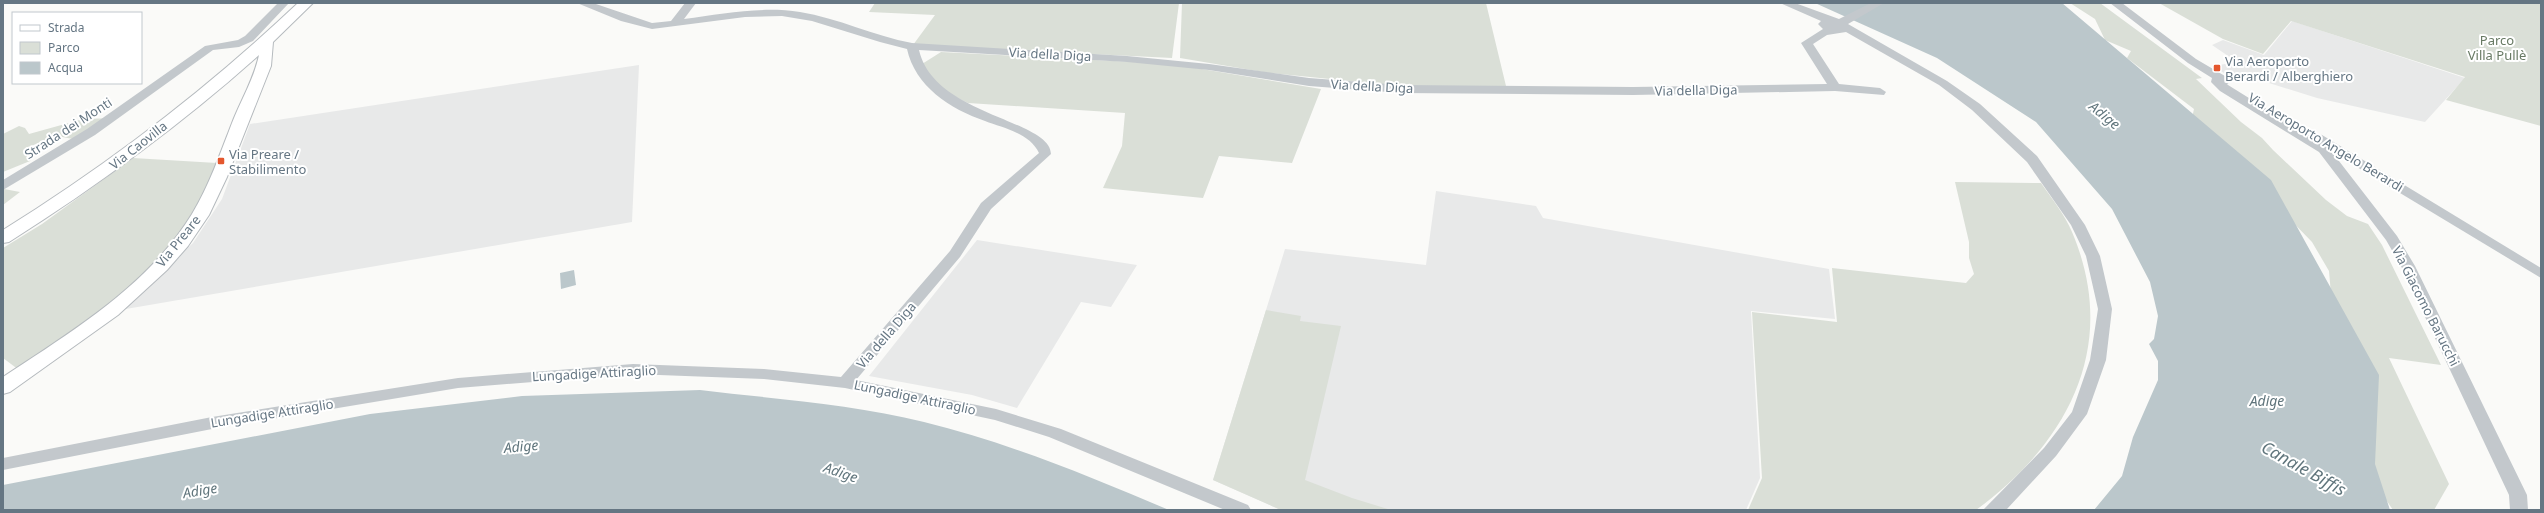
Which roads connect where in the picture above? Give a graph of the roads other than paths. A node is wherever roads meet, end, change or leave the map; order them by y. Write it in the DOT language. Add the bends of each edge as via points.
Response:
graph roads {
  1 [pos="284,3"];
  2 [pos="306,3"];
  3 [pos="582,3"];
  4 [pos="691,3"];
  5 [pos="1785,3"];
  6 [pos="1879,3"];
  7 [pos="2115,3"];
  8 [pos="674,24"];
  9 [pos="1837,27"];
  10 [pos="266,42"];
  11 [pos="912,46"];
  12 [pos="2220,78"];
  13 [pos="1835,87"];
  14 [pos="1880,92"];
  15 [pos="3,186"];
  16 [pos="3,238"];
  17 [pos="2541,274"];
  18 [pos="845,383"];
  19 [pos="3,387"];
  20 [pos="3,464"];
  21 [pos="1242,510"];
  22 [pos="1992,510"];
  23 [pos="2519,510"];
  1 -- 15 [label="street, Strada dei Monti" via="250,38 235,44 220,44 209,48 91,132"];
  2 -- 10 [label="main road"];
  3 -- 8 [label="street, Via della Diga" via="619,15 634,23 652,26"];
  4 -- 8 [label="street"];
  5 -- 9 [label="street"];
  6 -- 9 [label="street"];
  7 -- 12 [label="street, Via Aeroporto Angelo Berardi" via="2192,61"];
  8 -- 11 [label="street, Via della Diga" via="751,13 801,15 890,44"];
  9 -- 13 [label="street" via="1807,43"];
  9 -- 22 [label="street" via="1902,58 1976,106 2032,159 2078,225 2093,256 2105,309 2098,360 2079,414 2050,452 2001,504"];
  10 -- 16 [label="main road, Via Caovilla" via="127,156 51,209"];
  10 -- 19 [label="main road, Via Preare" via="269,50 254,89 210,197 190,230 156,269 104,317"];
  11 -- 13 [label="street, Via della Diga" via="1127,59 1209,67 1309,82 1401,89 1633,91"];
  11 -- 18 [label="street, Via della Diga" via="913,54 927,82 983,116 1023,131 1045,151 986,206 956,254"];
  12 -- 17 [label="street, Via Aeroporto Angelo Berardi"];
  12 -- 23 [label="street, Via Giacomo Barucchi" via="2217,82 2224,88 2323,149 2392,239 2408,266 2518,495"];
  13 -- 14 [label="street, Via della Diga"];
  18 -- 20 [label="street, Lungadige Attiraglio" via="764,374 633,369 458,383 212,423"];
  18 -- 21 [label="street, Lungadige Attiraglio" via="996,415 1055,433"];
}
